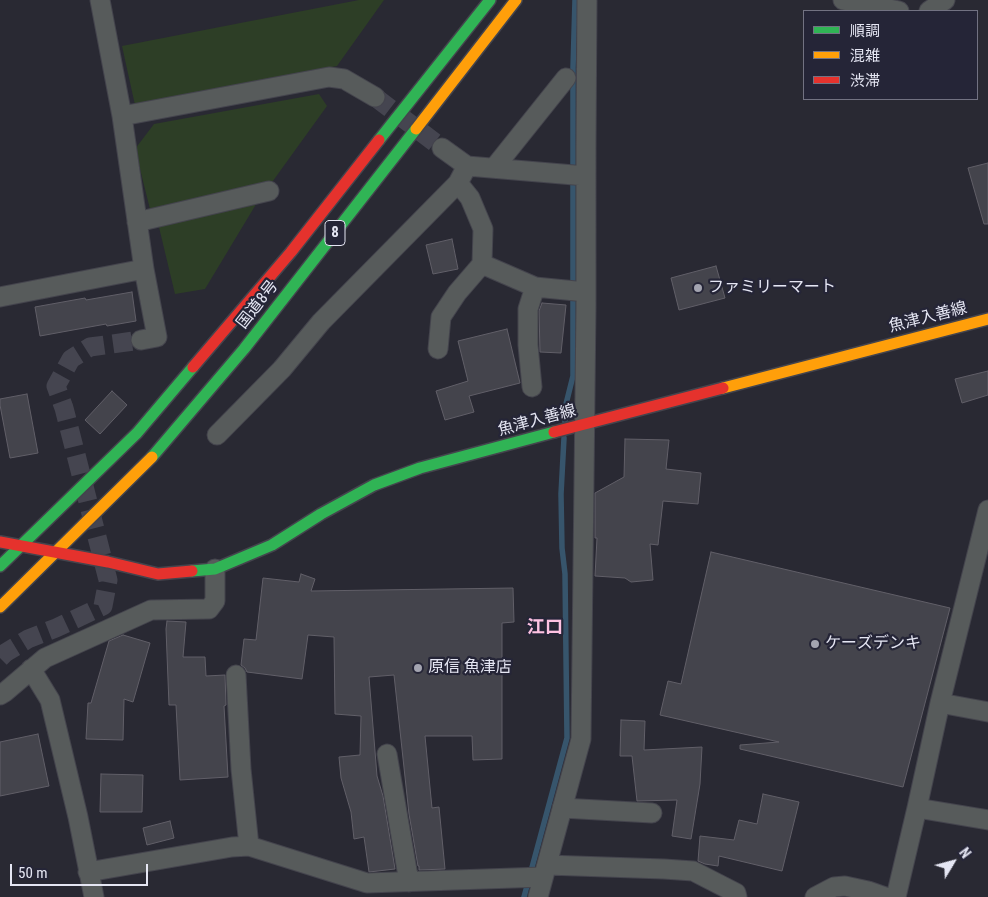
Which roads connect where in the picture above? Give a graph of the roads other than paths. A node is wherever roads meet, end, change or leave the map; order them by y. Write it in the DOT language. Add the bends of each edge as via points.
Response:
graph roads {
  1 [pos="100,0"];
  2 [pos="490,0"];
  3 [pos="516,0"];
  4 [pos="587,0"];
  5 [pos="843,0"];
  6 [pos="945,0"];
  7 [pos="894,10"];
  8 [pos="930,10"];
  9 [pos="566,78"];
  10 [pos="375,98"];
  11 [pos="122,116"];
  12 [pos="442,148"];
  13 [pos="467,166"];
  14 [pos="494,168"];
  15 [pos="586,176"];
  16 [pos="458,183"];
  17 [pos="269,191"];
  18 [pos="137,222"];
  19 [pos="482,264"];
  20 [pos="144,269"];
  21 [pos="534,288"];
  22 [pos="586,292"];
  23 [pos="0,298"];
  24 [pos="988,319"];
  25 [pos="140,340"];
  26 [pos="438,349"];
  27 [pos="532,387"];
  28 [pos="585,425"];
  29 [pos="217,435"];
  30 [pos="988,510"];
  31 [pos="0,542"];
  32 [pos="20,546"];
  33 [pos="54,553"];
  34 [pos="0,566"];
  35 [pos="215,569"];
  36 [pos="0,607"];
  37 [pos="31,669"];
  38 [pos="236,675"];
  39 [pos="0,695"];
  40 [pos="940,703"];
  41 [pos="988,712"];
  42 [pos="387,754"];
  43 [pos="562,808"];
  44 [pos="918,808"];
  45 [pos="652,813"];
  46 [pos="988,820"];
  47 [pos="249,846"];
  48 [pos="545,871"];
  49 [pos="88,872"];
  50 [pos="409,882"];
  51 [pos="94,897"];
  52 [pos="538,897"];
  53 [pos="737,897"];
  54 [pos="815,897"];
  55 [pos="885,897"];
  56 [pos="896,897"];
  1 -- 11 [label="street"];
  2 -- 32 [label="main road, 国道8号 / 8" via="291,252 143,425"];
  3 -- 33 [label="main road, 国道8号 / 8" via="244,349 148,460"];
  4 -- 15 [label="street"];
  5 -- 7 [label="street"];
  6 -- 8 [label="street"];
  9 -- 14 [label="street"];
  10 -- 11 [label="street" via="344,79 328,77"];
  11 -- 18 [label="street"];
  12 -- 13 [label="street"];
  13 -- 14 [label="street"];
  13 -- 16 [label="street"];
  14 -- 15 [label="street"];
  15 -- 22 [label="street"];
  16 -- 19 [label="street" via="470,198 483,229"];
  16 -- 29 [label="street" via="321,322 282,369"];
  17 -- 18 [label="street"];
  18 -- 20 [label="street"];
  19 -- 21 [label="street"];
  19 -- 26 [label="street" via="441,317"];
  20 -- 23 [label="street"];
  20 -- 25 [label="street" via="157,337"];
  21 -- 22 [label="street"];
  21 -- 27 [label="street" via="528,309"];
  22 -- 28 [label="street"];
  24 -- 28 [label="main road, 魚津入善線"];
  28 -- 35 [label="main road, 魚津入善線" via="420,468 374,485 272,545"];
  28 -- 43 [label="street" via="581,739"];
  30 -- 40 [label="street"];
  31 -- 32 [label="main road, 魚津入善線"];
  32 -- 33 [label="main road, 魚津入善線"];
  32 -- 34 [label="main road, 国道8号 / 8"];
  33 -- 35 [label="main road, 魚津入善線" via="158,574"];
  33 -- 36 [label="main road, 国道8号 / 8"];
  35 -- 37 [label="street" via="215,601 209,609 151,610 45,658"];
  37 -- 39 [label="street"];
  37 -- 49 [label="street" via="50,700"];
  38 -- 47 [label="street"];
  40 -- 41 [label="street"];
  40 -- 44 [label="street"];
  42 -- 50 [label="street"];
  43 -- 45 [label="street"];
  43 -- 48 [label="street"];
  44 -- 46 [label="street"];
  44 -- 56 [label="street"];
  47 -- 49 [label="street"];
  47 -- 50 [label="street" via="366,883"];
  48 -- 50 [label="street"];
  48 -- 52 [label="street"];
  48 -- 53 [label="street" via="693,871 736,893"];
  49 -- 51 [label="street"];
  54 -- 55 [label="street" via="834,887 845,886"];
}
